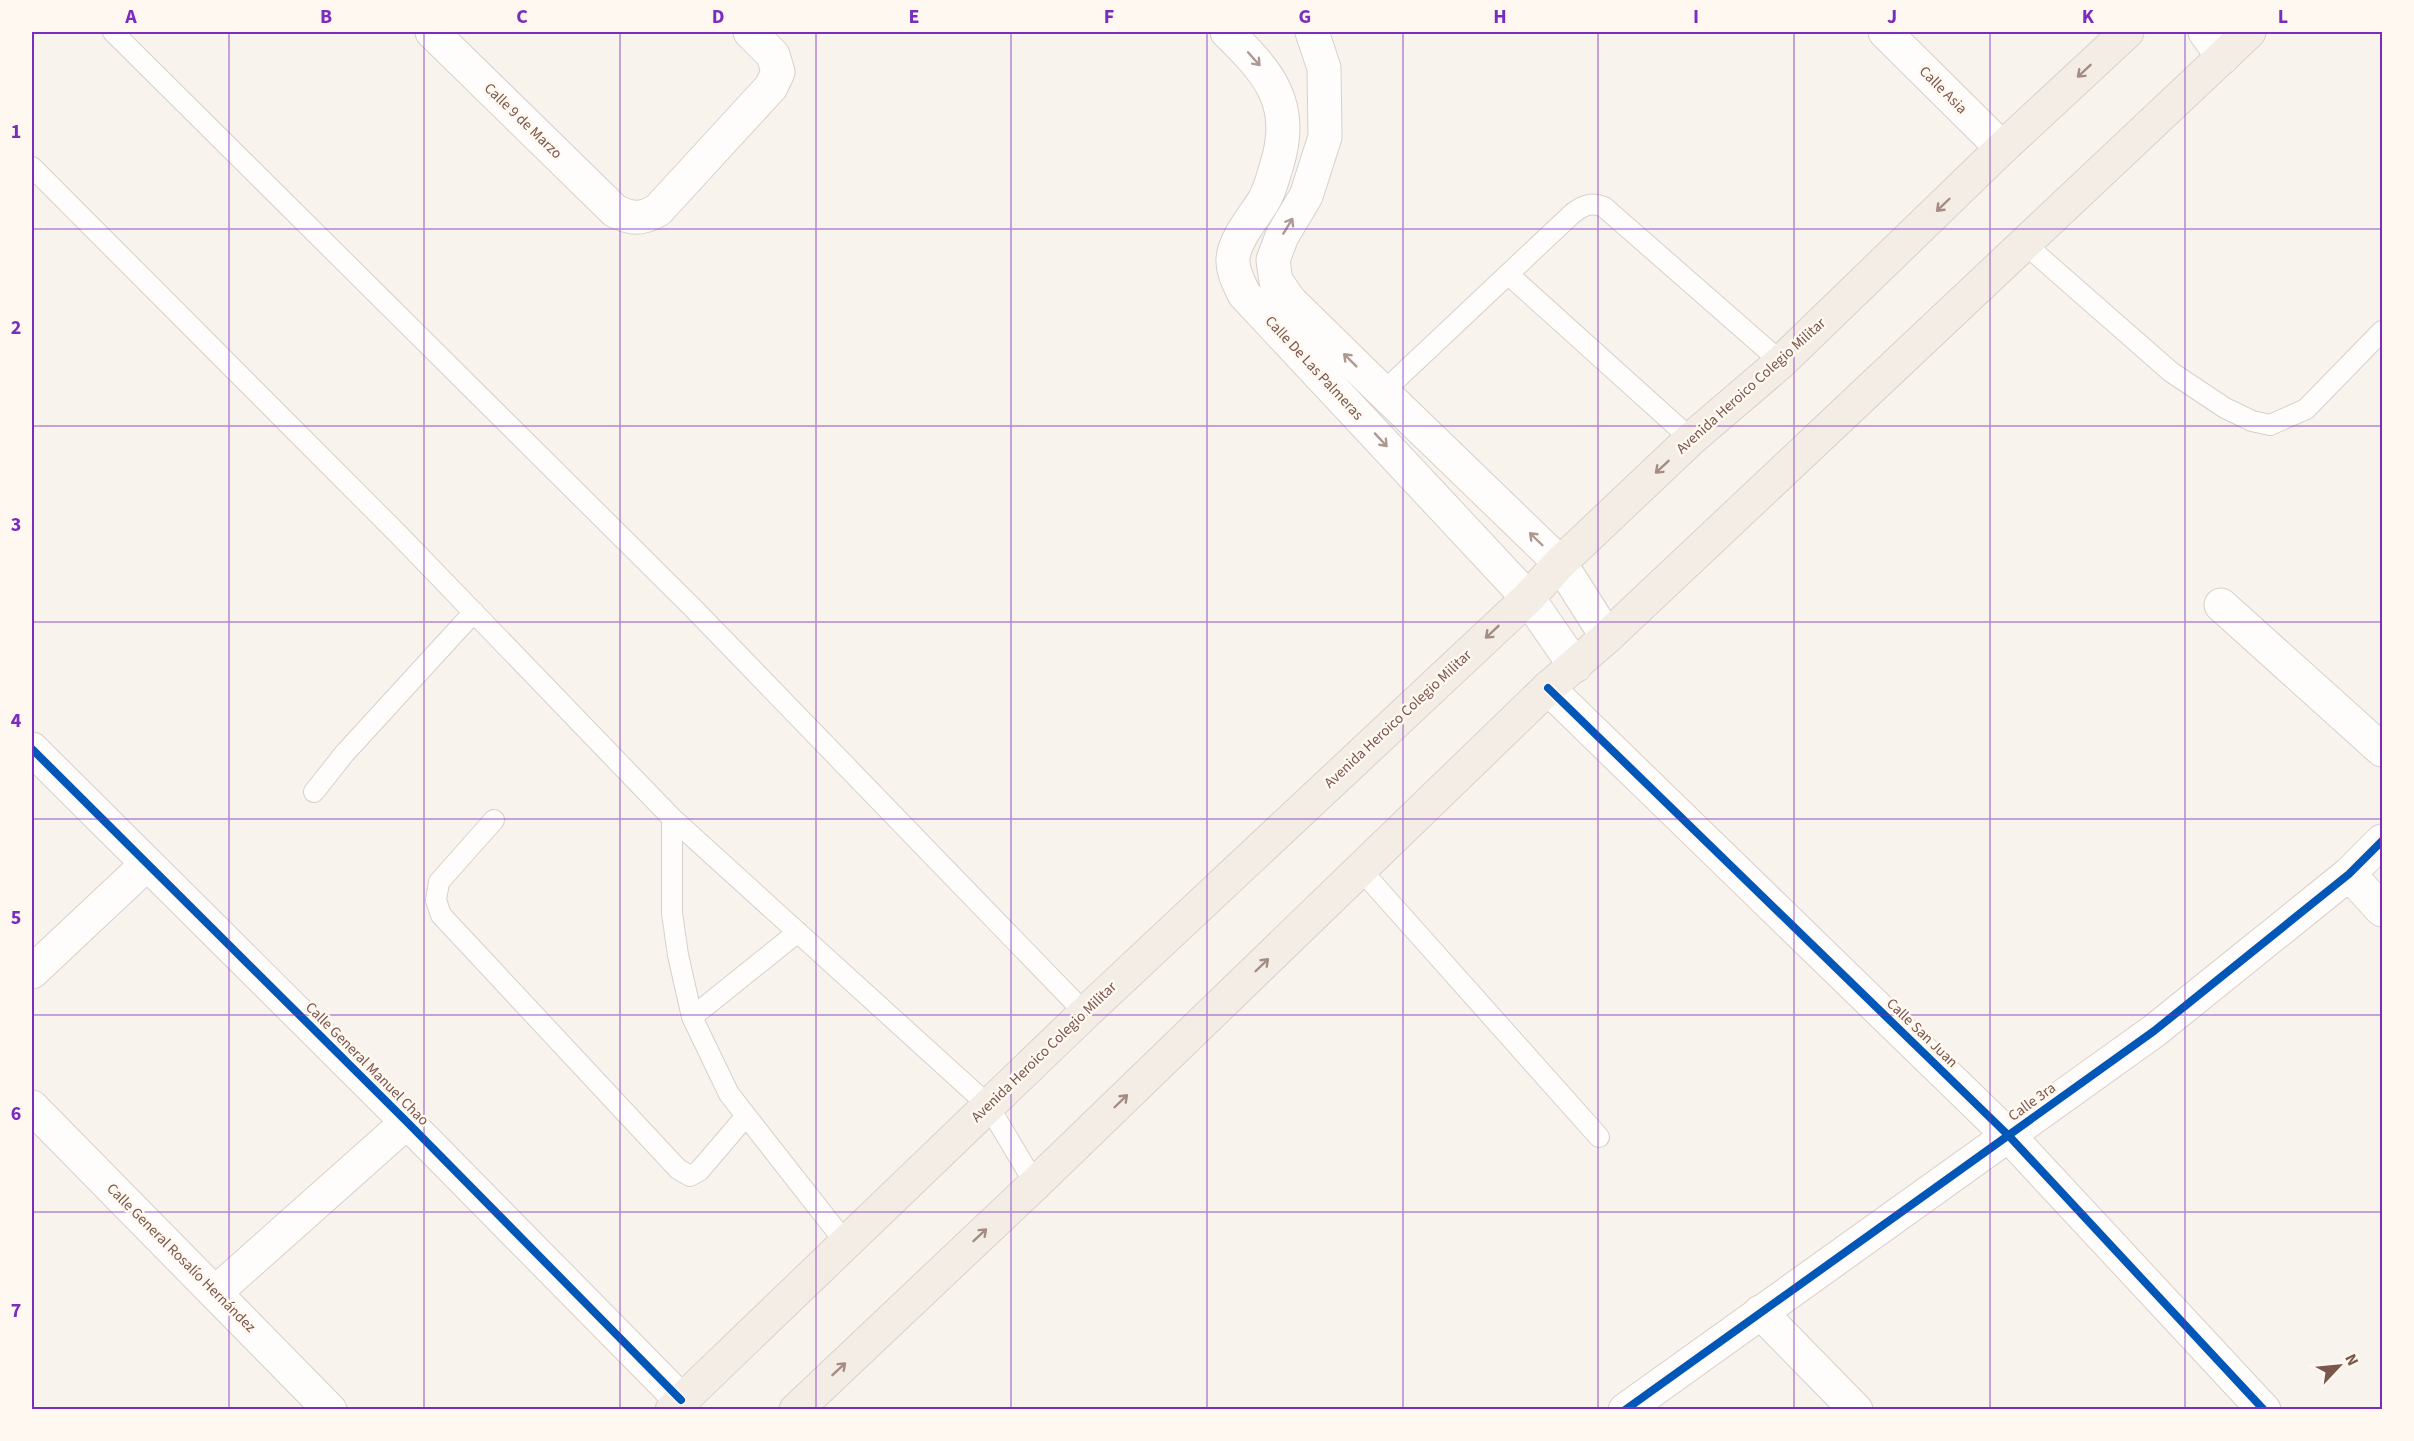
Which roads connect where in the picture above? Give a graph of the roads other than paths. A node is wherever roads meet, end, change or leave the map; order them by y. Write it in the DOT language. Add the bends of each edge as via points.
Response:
graph roads {
  1 [pos="112,32"];
  2 [pos="432,32"];
  3 [pos="1227,32"];
  4 [pos="1312,32"];
  5 [pos="1884,32"];
  6 [pos="2127,32"];
  7 [pos="2249,32"];
  8 [pos="753,35"];
  9 [pos="2214,44"];
  10 [pos="1325,98"];
  11 [pos="1284,117"];
  12 [pos="2002,148"];
  13 [pos="32,167"];
  14 [pos="2025,244"];
  15 [pos="1508,274"];
  16 [pos="2382,331"];
  17 [pos="1781,362"];
  18 [pos="1383,392"];
  19 [pos="1691,439"];
  20 [pos="1560,563"];
  21 [pos="1528,598"];
  22 [pos="2221,605"];
  23 [pos="474,612"];
  24 [pos="1607,637"];
  25 [pos="1575,666"];
  26 [pos="1548,688"];
  27 [pos="32,749"];
  28 [pos="2382,750"];
  29 [pos="314,792"];
  30 [pos="672,818"];
  31 [pos="495,820"];
  32 [pos="2382,842"];
  33 [pos="147,864"];
  34 [pos="1361,870"];
  35 [pos="2349,874"];
  36 [pos="2382,910"];
  37 [pos="798,932"];
  38 [pos="32,972"];
  39 [pos="1085,1012"];
  40 [pos="692,1017"];
  41 [pos="988,1105"];
  42 [pos="32,1107"];
  43 [pos="747,1116"];
  44 [pos="407,1122"];
  45 [pos="2009,1136"];
  46 [pos="1599,1137"];
  47 [pos="1035,1184"];
  48 [pos="845,1242"];
  49 [pos="216,1292"];
  50 [pos="1760,1312"];
  51 [pos="676,1405"];
  52 [pos="330,1410"];
  53 [pos="796,1410"];
  54 [pos="1625,1410"];
  55 [pos="1856,1410"];
  56 [pos="2264,1410"];
  1 -- 39 [label="lane" via="694,609"];
  2 -- 8 [label="street, Calle 9 de Marzo" via="615,211 632,219 658,210 771,87 778,72 773,55"];
  3 -- 11 [label="street, Calle De Las Palmeras, one-way" via="1259,63 1276,90"];
  4 -- 10 [label="street, Calle De Las Palmeras" via="1324,68"];
  5 -- 12 [label="street, Calle Asia"];
  6 -- 12 [label="main road, Avenida Heroico Colegio Militar, one-way"];
  7 -- 9 [label="main road"];
  9 -- 14 [label="main road"];
  10 -- 11 [label="street"];
  18 -- 10 [label="street, Calle De Las Palmeras, one-way" via="1290,301 1273,272 1282,236 1306,196 1325,137"];
  11 -- 21 [label="street, Calle De Las Palmeras, one-way" via="1281,149 1267,196 1235,248 1234,270 1244,294"];
  12 -- 17 [label="main road, Avenida Heroico Colegio Militar, one-way"];
  13 -- 23 [label="lane"];
  14 -- 16 [label="lane" via="2171,372 2252,421 2270,425 2306,409"];
  14 -- 24 [label="main road"];
  15 -- 17 [label="lane" via="1573,213 1593,203 1604,207"];
  15 -- 18 [label="lane"];
  15 -- 19 [label="lane"];
  17 -- 19 [label="main road, Avenida Heroico Colegio Militar"];
  20 -- 18 [label="street, Calle De Las Palmeras, one-way"];
  19 -- 20 [label="main road, Avenida Heroico Colegio Militar, one-way"];
  20 -- 21 [label="main road, Avenida Heroico Colegio Militar"];
  20 -- 24 [label="street, Calle De Las Palmeras"];
  21 -- 25 [label="street, Calle De Las Palmeras"];
  21 -- 39 [label="main road, Avenida Heroico Colegio Militar, one-way"];
  22 -- 28 [label="street"];
  23 -- 29 [label="lane"];
  23 -- 30 [label="lane"];
  24 -- 25 [label="main road"];
  25 -- 26 [label="main road"];
  26 -- 34 [label="main road"];
  26 -- 45 [label="street, Calle San Juan"];
  27 -- 33 [label="street, Calle General Manuel Chao"];
  30 -- 37 [label="lane"];
  30 -- 40 [label="lane" via="672,912"];
  31 -- 43 [label="lane" via="439,882 436,900 441,915 678,1170 690,1176 699,1172"];
  32 -- 35 [label="street, Calle 3ra"];
  33 -- 38 [label="street"];
  33 -- 44 [label="street, Calle General Manuel Chao"];
  34 -- 46 [label="lane"];
  47 -- 34 [label="main road, one-way"];
  35 -- 36 [label="street"];
  35 -- 45 [label="street, Calle 3ra" via="2154,1031"];
  37 -- 40 [label="lane"];
  37 -- 41 [label="lane"];
  39 -- 41 [label="main road, Avenida Heroico Colegio Militar"];
  40 -- 43 [label="lane" via="729,1094"];
  41 -- 47 [label="lane"];
  41 -- 48 [label="main road, Avenida Heroico Colegio Militar"];
  42 -- 49 [label="street, Calle General Rosalío Hernández"];
  43 -- 48 [label="lane"];
  44 -- 49 [label="street, Calle General Manuel Chao"];
  44 -- 51 [label="street, Calle General Manuel Chao"];
  45 -- 50 [label="street, Calle 3ra"];
  45 -- 56 [label="street, Calle San Juan"];
  53 -- 47 [label="main road, one-way"];
  48 -- 51 [label="main road, Avenida Heroico Colegio Militar"];
  49 -- 52 [label="street, Calle General Rosalío Hernández"];
  50 -- 54 [label="street, Calle 3ra"];
  50 -- 55 [label="street"];
}
